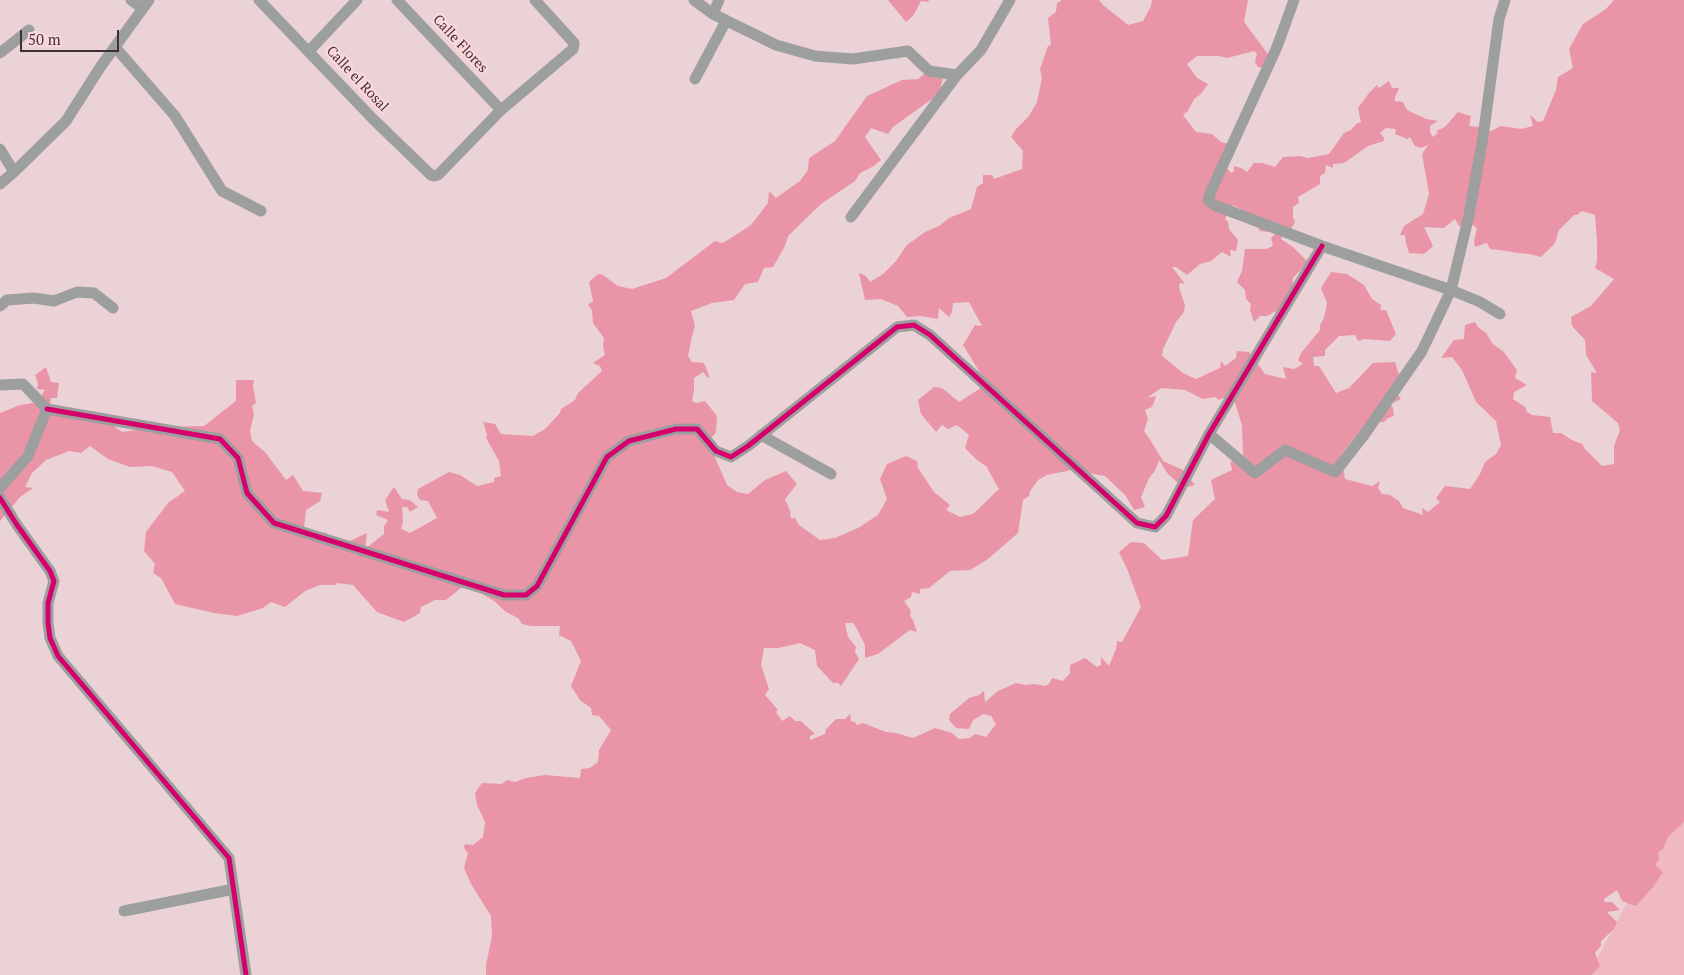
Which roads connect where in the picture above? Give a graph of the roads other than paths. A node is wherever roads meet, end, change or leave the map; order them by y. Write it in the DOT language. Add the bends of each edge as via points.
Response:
graph roads {
  1 [pos="131,0"];
  2 [pos="259,0"];
  3 [pos="356,0"];
  4 [pos="397,0"];
  5 [pos="535,0"];
  6 [pos="694,0"];
  7 [pos="718,0"];
  8 [pos="1010,0"];
  9 [pos="1294,0"];
  10 [pos="1505,0"];
  11 [pos="145,4"];
  12 [pos="713,14"];
  13 [pos="726,21"];
  14 [pos="29,30"];
  15 [pos="115,48"];
  16 [pos="309,51"];
  17 [pos="0,53"];
  18 [pos="957,75"];
  19 [pos="695,79"];
  20 [pos="501,110"];
  21 [pos="0,149"];
  22 [pos="14,172"];
  23 [pos="0,184"];
  24 [pos="261,210"];
  25 [pos="851,217"];
  26 [pos="1322,246"];
  27 [pos="1451,290"];
  28 [pos="0,306"];
  29 [pos="113,308"];
  30 [pos="1500,314"];
  31 [pos="0,385"];
  32 [pos="47,409"];
  33 [pos="1209,434"];
  34 [pos="761,435"];
  35 [pos="831,474"];
  36 [pos="0,488"];
  37 [pos="0,498"];
  38 [pos="234,889"];
  39 [pos="124,911"];
  40 [pos="246,975"];
  1 -- 11 [label="street"];
  2 -- 16 [label="street, Calle el Rosal"];
  3 -- 16 [label="street"];
  4 -- 20 [label="street, Calle Flores"];
  5 -- 20 [label="street" via="574,46"];
  6 -- 12 [label="street"];
  7 -- 12 [label="street"];
  8 -- 18 [label="street" via="981,50"];
  9 -- 26 [label="street" via="1277,47 1208,200"];
  10 -- 27 [label="street" via="1499,19 1469,215"];
  11 -- 15 [label="street"];
  12 -- 13 [label="street"];
  13 -- 18 [label="street" via="776,44 815,56 852,59 908,51 929,71"];
  13 -- 19 [label="street"];
  14 -- 17 [label="street"];
  15 -- 22 [label="street" via="66,122"];
  15 -- 24 [label="street" via="174,116 222,191"];
  16 -- 20 [label="street, Calle el Rosal" via="430,175 438,175"];
  18 -- 25 [label="street"];
  21 -- 22 [label="street"];
  22 -- 23 [label="street"];
  26 -- 27 [label="street"];
  26 -- 33 [label="street"];
  27 -- 30 [label="street"];
  27 -- 33 [label="street" via="1422,351 1335,472 1285,450 1255,473"];
  28 -- 29 [label="street" via="7,300 34,298 54,301 77,292 94,292"];
  31 -- 32 [label="street" via="23,384"];
  32 -- 34 [label="street" via="220,439 238,458 247,493 274,523 504,595 526,595 537,586 607,458 629,441 676,429 697,430 716,451 731,457"];
  32 -- 36 [label="street" via="28,456"];
  33 -- 34 [label="street" via="1166,516 1156,527 1137,524 930,335 914,325 896,327"];
  34 -- 35 [label="street"];
  37 -- 38 [label="street" via="54,581 48,603 48,623 58,656 229,858"];
  38 -- 39 [label="street"];
  38 -- 40 [label="street"];
}
